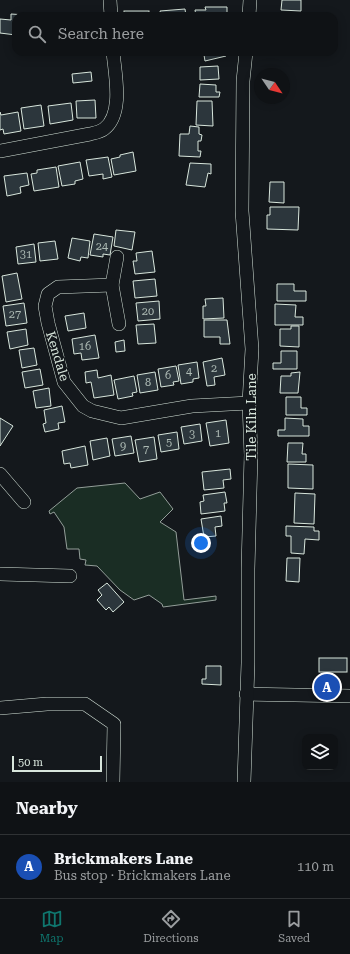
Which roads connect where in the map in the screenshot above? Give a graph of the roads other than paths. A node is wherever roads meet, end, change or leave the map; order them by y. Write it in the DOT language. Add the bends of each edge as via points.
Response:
graph roads {
  1 [pos="110,0"];
  2 [pos="250,0"];
  3 [pos="111,12"];
  4 [pos="249,12"];
  5 [pos="113,56"];
  6 [pos="246,56"];
  7 [pos="0,152"];
  8 [pos="117,257"];
  9 [pos="112,285"];
  10 [pos="119,324"];
  11 [pos="249,402"];
  12 [pos="0,474"];
  13 [pos="24,502"];
  14 [pos="0,574"];
  15 [pos="70,576"];
  16 [pos="246,694"];
  17 [pos="350,696"];
  18 [pos="0,708"];
  19 [pos="113,782"];
  20 [pos="244,782"];
  1 -- 3 [label="street"];
  2 -- 4 [label="street"];
  5 -- 7 [label="street" via="117,108 111,122 103,129 90,134"];
  6 -- 11 [label="street, Tile Kiln Lane" via="243,81 242,211 252,349"];
  8 -- 9 [label="street"];
  9 -- 10 [label="street"];
  9 -- 11 [label="street, Kendale" via="58,287 48,294 48,323 64,382 83,406 96,413 121,418 192,406"];
  11 -- 16 [label="street, Tile Kiln Lane" via="251,455"];
  12 -- 13 [label="street"];
  14 -- 15 [label="street"];
  16 -- 17 [label="street"];
  16 -- 20 [label="street, Tile Kiln Lane"];
  18 -- 19 [label="street" via="85,704 114,724"];
}
